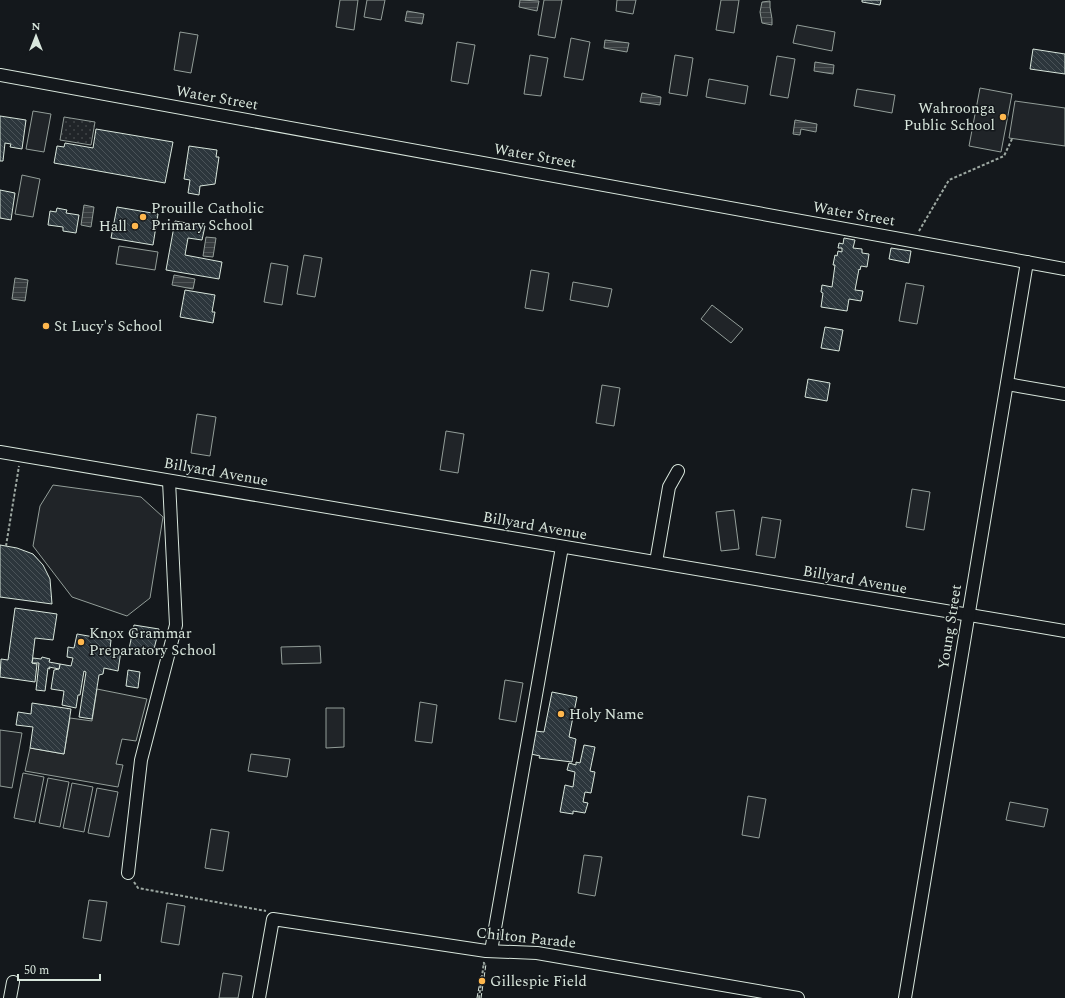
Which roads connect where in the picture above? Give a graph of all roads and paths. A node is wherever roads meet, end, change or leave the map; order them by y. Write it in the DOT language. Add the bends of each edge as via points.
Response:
graph roads {
  1 [pos="0,75"];
  2 [pos="1012,139"];
  3 [pos="918,232"];
  4 [pos="1027,262"];
  5 [pos="1065,269"];
  6 [pos="1007,384"];
  7 [pos="1065,394"];
  8 [pos="0,452"];
  9 [pos="678,471"];
  10 [pos="18,474"];
  11 [pos="169,481"];
  12 [pos="6,546"];
  13 [pos="562,547"];
  14 [pos="656,562"];
  15 [pos="968,615"];
  16 [pos="1065,631"];
  17 [pos="128,873"];
  18 [pos="273,919"];
  19 [pos="488,951"];
  20 [pos="13,982"];
  21 [pos="10,998"];
  22 [pos="259,998"];
  23 [pos="479,998"];
  24 [pos="798,998"];
  25 [pos="905,998"];
  1 -- 4 [label="street, Water Street"];
  2 -- 3 [label="path" via="1004,156 949,180"];
  4 -- 5 [label="street, Water Street"];
  4 -- 6 [label="street, Young Street"];
  6 -- 7 [label="street"];
  6 -- 15 [label="street, Young Street"];
  8 -- 11 [label="street, Billyard Avenue"];
  9 -- 14 [label="street" via="669,487"];
  10 -- 12 [label="path"];
  11 -- 13 [label="street, Billyard Avenue"];
  11 -- 17 [label="street" via="176,625 141,760"];
  13 -- 14 [label="street, Billyard Avenue"];
  13 -- 19 [label="street"];
  14 -- 15 [label="street, Billyard Avenue"];
  15 -- 16 [label="street, Billyard Avenue"];
  15 -- 25 [label="street, Young Street"];
  17 -- 18 [label="path" via="138,888 265,910"];
  18 -- 19 [label="street, Chilton Parade"];
  18 -- 22 [label="street"];
  19 -- 23 [label="path"];
  19 -- 24 [label="street, Chilton Parade" via="537,953"];
  20 -- 21 [label="street"];
}
